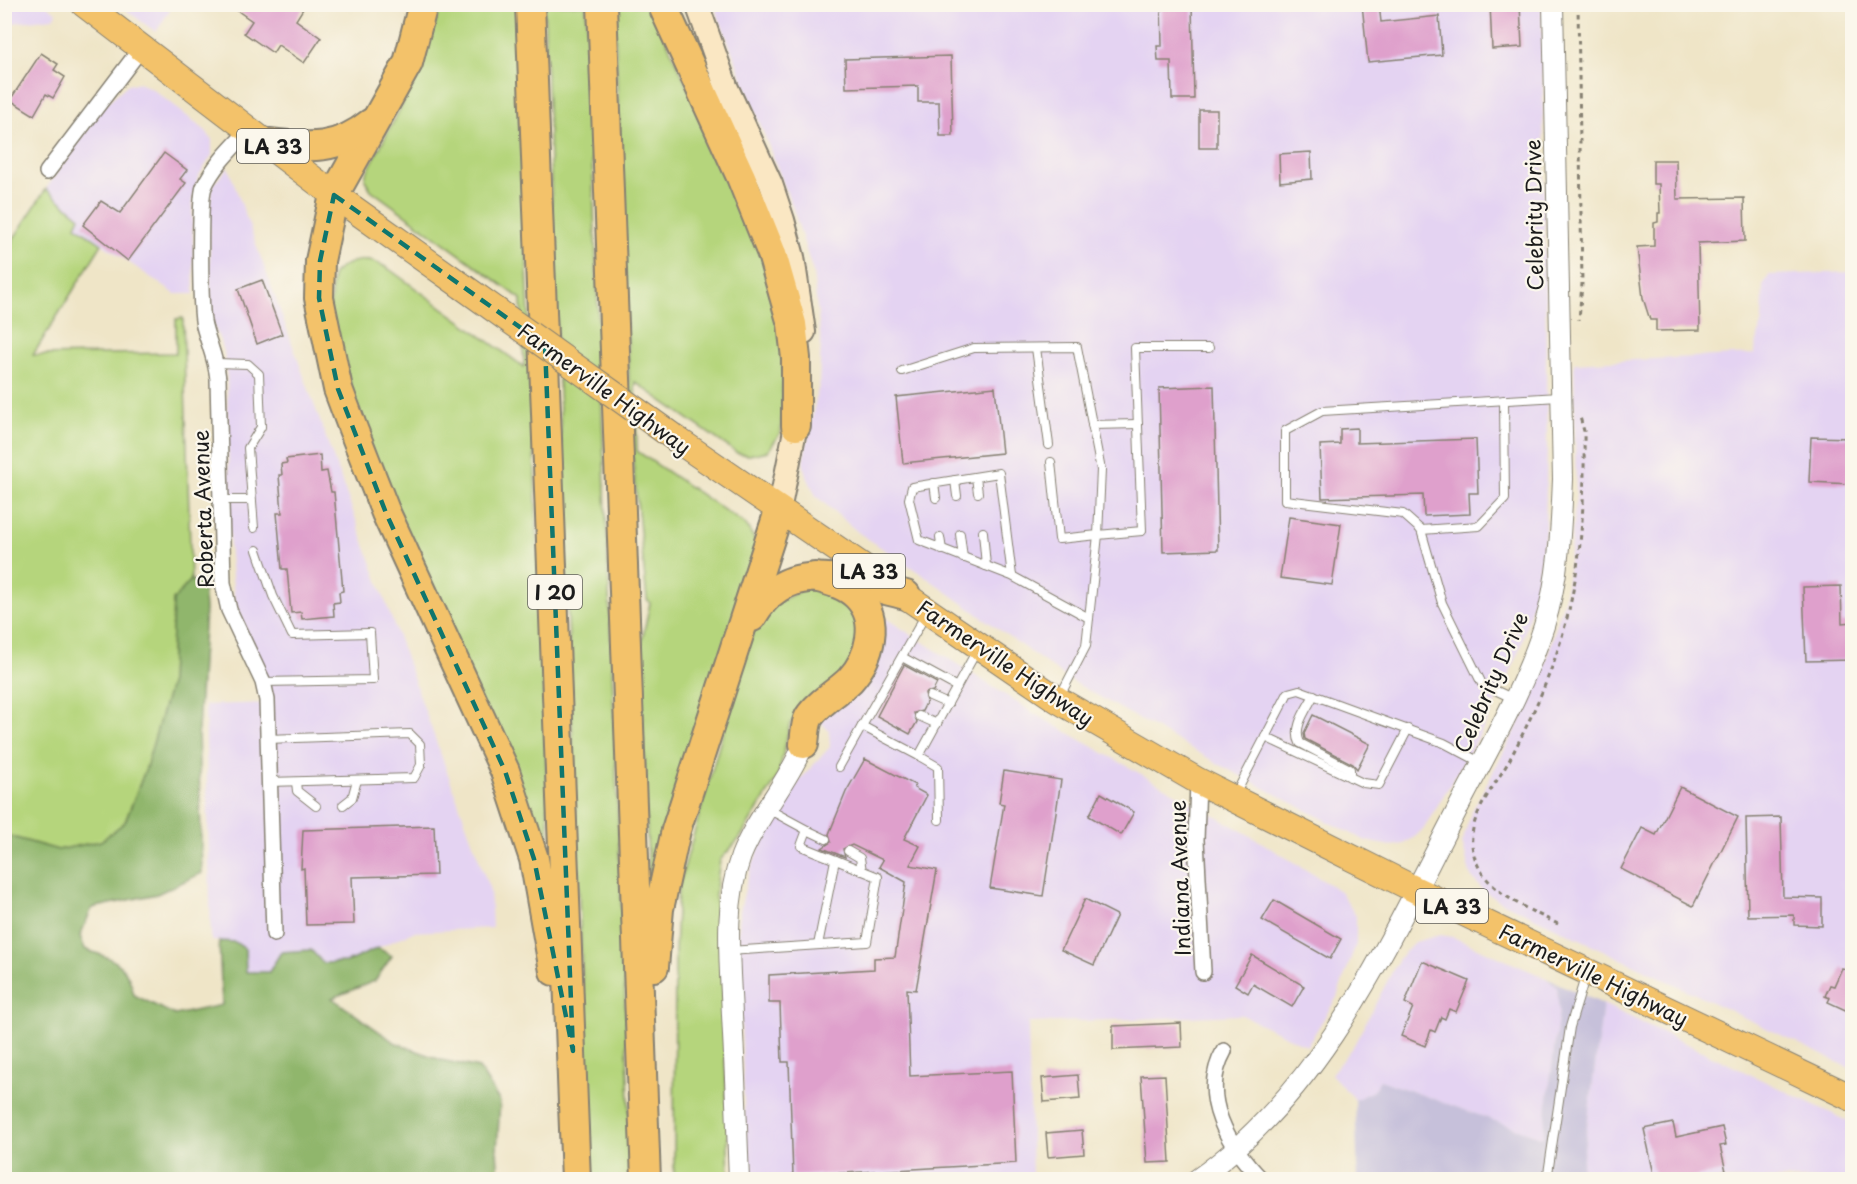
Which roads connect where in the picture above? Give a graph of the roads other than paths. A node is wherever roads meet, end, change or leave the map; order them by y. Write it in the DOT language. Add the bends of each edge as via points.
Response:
graph roads {
  1 [pos="84,4"];
  2 [pos="423,4"];
  3 [pos="530,4"];
  4 [pos="602,4"];
  5 [pos="662,4"];
  6 [pos="697,4"];
  7 [pos="1553,4"];
  8 [pos="142,47"];
  9 [pos="377,117"];
  10 [pos="259,136"];
  11 [pos="46,172"];
  12 [pos="334,195"];
  13 [pos="1036,348"];
  14 [pos="1209,348"];
  15 [pos="216,363"];
  16 [pos="902,370"];
  17 [pos="1561,396"];
  18 [pos="1504,400"];
  19 [pos="1092,424"];
  20 [pos="1138,424"];
  21 [pos="796,426"];
  22 [pos="1049,445"];
  23 [pos="1051,462"];
  24 [pos="976,477"];
  25 [pos="955,480"];
  26 [pos="934,483"];
  27 [pos="978,493"];
  28 [pos="957,496"];
  29 [pos="936,498"];
  30 [pos="221,500"];
  31 [pos="250,500"];
  32 [pos="779,512"];
  33 [pos="254,528"];
  34 [pos="1421,530"];
  35 [pos="983,532"];
  36 [pos="960,534"];
  37 [pos="1098,535"];
  38 [pos="940,537"];
  39 [pos="257,550"];
  40 [pos="942,550"];
  41 [pos="963,558"];
  42 [pos="986,566"];
  43 [pos="1012,576"];
  44 [pos="815,577"];
  45 [pos="917,603"];
  46 [pos="1089,618"];
  47 [pos="980,646"];
  48 [pos="736,648"];
  49 [pos="902,657"];
  50 [pos="263,682"];
  51 [pos="957,687"];
  52 [pos="1314,695"];
  53 [pos="930,696"];
  54 [pos="1514,699"];
  55 [pos="1058,700"];
  56 [pos="948,704"];
  57 [pos="920,716"];
  58 [pos="937,723"];
  59 [pos="862,726"];
  60 [pos="1408,729"];
  61 [pos="1265,737"];
  62 [pos="267,739"];
  63 [pos="804,744"];
  64 [pos="920,756"];
  65 [pos="1482,763"];
  66 [pos="839,767"];
  67 [pos="1350,777"];
  68 [pos="357,780"];
  69 [pos="1198,781"];
  70 [pos="269,782"];
  71 [pos="296,782"];
  72 [pos="1233,799"];
  73 [pos="343,805"];
  74 [pos="316,806"];
  75 [pos="767,809"];
  76 [pos="939,820"];
  77 [pos="807,830"];
  78 [pos="826,839"];
  79 [pos="848,851"];
  80 [pos="835,860"];
  81 [pos="862,871"];
  82 [pos="1416,890"];
  83 [pos="274,934"];
  84 [pos="818,945"];
  85 [pos="729,951"];
  86 [pos="1587,970"];
  87 [pos="1203,972"];
  88 [pos="573,1051"];
  89 [pos="1224,1051"];
  90 [pos="1852,1098"];
  91 [pos="1236,1150"];
  92 [pos="576,1179"];
  93 [pos="647,1179"];
  94 [pos="739,1179"];
  95 [pos="1196,1179"];
  96 [pos="1262,1179"];
  97 [pos="1547,1179"];
  1 -- 8 [label="main road, Farmerville Highway / LA 33"];
  2 -- 9 [label="highway" via="408,63"];
  3 -- 88 [label="highway, I 20"];
  4 -- 93 [label="highway"];
  5 -- 21 [label="highway" via="772,254 792,324"];
  6 -- 21 [label="main road" via="726,86 771,184 793,257 805,350"];
  7 -- 17 [label="street, Celebrity Drive"];
  8 -- 10 [label="main road, Farmerville Highway / LA 33"];
  8 -- 11 [label="street"];
  9 -- 10 [label="highway" via="344,142 324,147"];
  9 -- 12 [label="highway"];
  10 -- 12 [label="main road, Farmerville Highway / LA 33"];
  10 -- 15 [label="street, Roberta Avenue" via="214,170 203,189 203,324"];
  12 -- 32 [label="main road, Farmerville Highway / LA 33, bridge"];
  12 -- 88 [label="highway" via="320,261 319,298 338,389 386,513 505,771 534,859 556,984"];
  13 -- 16 [label="lane" via="974,348"];
  13 -- 19 [label="lane" via="1077,347"];
  13 -- 22 [label="lane"];
  14 -- 20 [label="lane" via="1135,348"];
  15 -- 30 [label="street, Roberta Avenue"];
  15 -- 31 [label="lane" via="248,364 259,374 261,427 248,448"];
  17 -- 18 [label="lane"];
  17 -- 54 [label="street, Celebrity Drive" via="1561,534 1555,575 1544,626"];
  18 -- 34 [label="lane" via="1505,499 1479,526"];
  18 -- 34 [label="lane" via="1322,411 1285,431 1285,500 1403,514"];
  19 -- 20 [label="lane"];
  19 -- 37 [label="lane" via="1101,470"];
  20 -- 37 [label="lane" via="1142,531"];
  21 -- 32 [label="main road"];
  23 -- 37 [label="lane" via="1059,539"];
  24 -- 25 [label="lane"];
  24 -- 27 [label="lane"];
  24 -- 43 [label="lane" via="999,473"];
  25 -- 26 [label="lane"];
  25 -- 28 [label="lane"];
  26 -- 29 [label="lane"];
  26 -- 40 [label="lane" via="912,487 909,499 919,540"];
  30 -- 31 [label="lane"];
  30 -- 50 [label="street, Roberta Avenue" via="223,583 229,610"];
  31 -- 33 [label="lane"];
  32 -- 45 [label="main road, Farmerville Highway / LA 33"];
  32 -- 48 [label="highway"];
  34 -- 54 [label="lane" via="1442,603 1482,684"];
  35 -- 42 [label="lane"];
  36 -- 41 [label="lane"];
  37 -- 46 [label="lane"];
  38 -- 40 [label="lane"];
  39 -- 50 [label="lane" via="292,635 370,633 373,680"];
  40 -- 41 [label="lane"];
  41 -- 42 [label="lane"];
  42 -- 43 [label="lane"];
  43 -- 46 [label="lane"];
  44 -- 45 [label="highway" via="838,579"];
  44 -- 48 [label="highway" via="782,583 769,594"];
  44 -- 63 [label="highway" via="836,583 858,597 868,618 870,642 865,659 850,680 808,718"];
  45 -- 47 [label="main road, Farmerville Highway / LA 33"];
  45 -- 49 [label="lane"];
  46 -- 55 [label="lane" via="1086,646"];
  47 -- 51 [label="lane"];
  47 -- 55 [label="main road, Farmerville Highway / LA 33"];
  48 -- 93 [label="highway" via="664,876 654,976"];
  49 -- 51 [label="lane"];
  49 -- 59 [label="lane" via="882,698"];
  50 -- 62 [label="street, Roberta Avenue"];
  51 -- 56 [label="lane"];
  52 -- 60 [label="lane"];
  52 -- 61 [label="lane" via="1299,690 1288,693"];
  52 -- 67 [label="lane" via="1297,728 1297,738 1350,769"];
  53 -- 56 [label="lane"];
  54 -- 65 [label="street, Celebrity Drive"];
  55 -- 69 [label="main road, Farmerville Highway / LA 33"];
  56 -- 58 [label="lane"];
  57 -- 58 [label="lane"];
  58 -- 64 [label="lane"];
  59 -- 64 [label="lane"];
  59 -- 66 [label="lane"];
  60 -- 65 [label="lane"];
  60 -- 67 [label="lane" via="1383,782 1373,785"];
  61 -- 67 [label="lane"];
  61 -- 72 [label="lane"];
  62 -- 68 [label="lane" via="410,734 420,744 421,765 414,778"];
  62 -- 70 [label="street, Roberta Avenue"];
  63 -- 75 [label="street"];
  64 -- 76 [label="lane" via="938,767"];
  65 -- 82 [label="street, Celebrity Drive"];
  68 -- 71 [label="lane"];
  68 -- 73 [label="lane" via="352,798"];
  69 -- 72 [label="main road, Farmerville Highway / LA 33"];
  69 -- 87 [label="street, Indiana Avenue" via="1196,840"];
  70 -- 71 [label="lane"];
  70 -- 83 [label="street, Roberta Avenue"];
  71 -- 74 [label="lane" via="297,791"];
  72 -- 82 [label="main road, Farmerville Highway / LA 33"];
  75 -- 77 [label="lane"];
  75 -- 85 [label="street" via="741,857 733,895"];
  77 -- 78 [label="lane"];
  77 -- 80 [label="lane" via="801,846"];
  79 -- 81 [label="lane" via="860,858"];
  80 -- 81 [label="lane"];
  80 -- 84 [label="lane"];
  81 -- 84 [label="lane" via="878,877 867,942"];
  82 -- 86 [label="main road, Farmerville Highway / LA 33"];
  82 -- 91 [label="street, Celebrity Drive" via="1330,1041 1291,1094"];
  84 -- 85 [label="lane"];
  85 -- 94 [label="street"];
  86 -- 90 [label="main road, Farmerville Highway / LA 33"];
  86 -- 97 [label="lane" via="1570,1027"];
  88 -- 92 [label="highway, I 20"];
  89 -- 91 [label="street" via="1216,1069 1219,1122"];
  91 -- 95 [label="street, Celebrity Drive"];
  91 -- 96 [label="street"];
}
